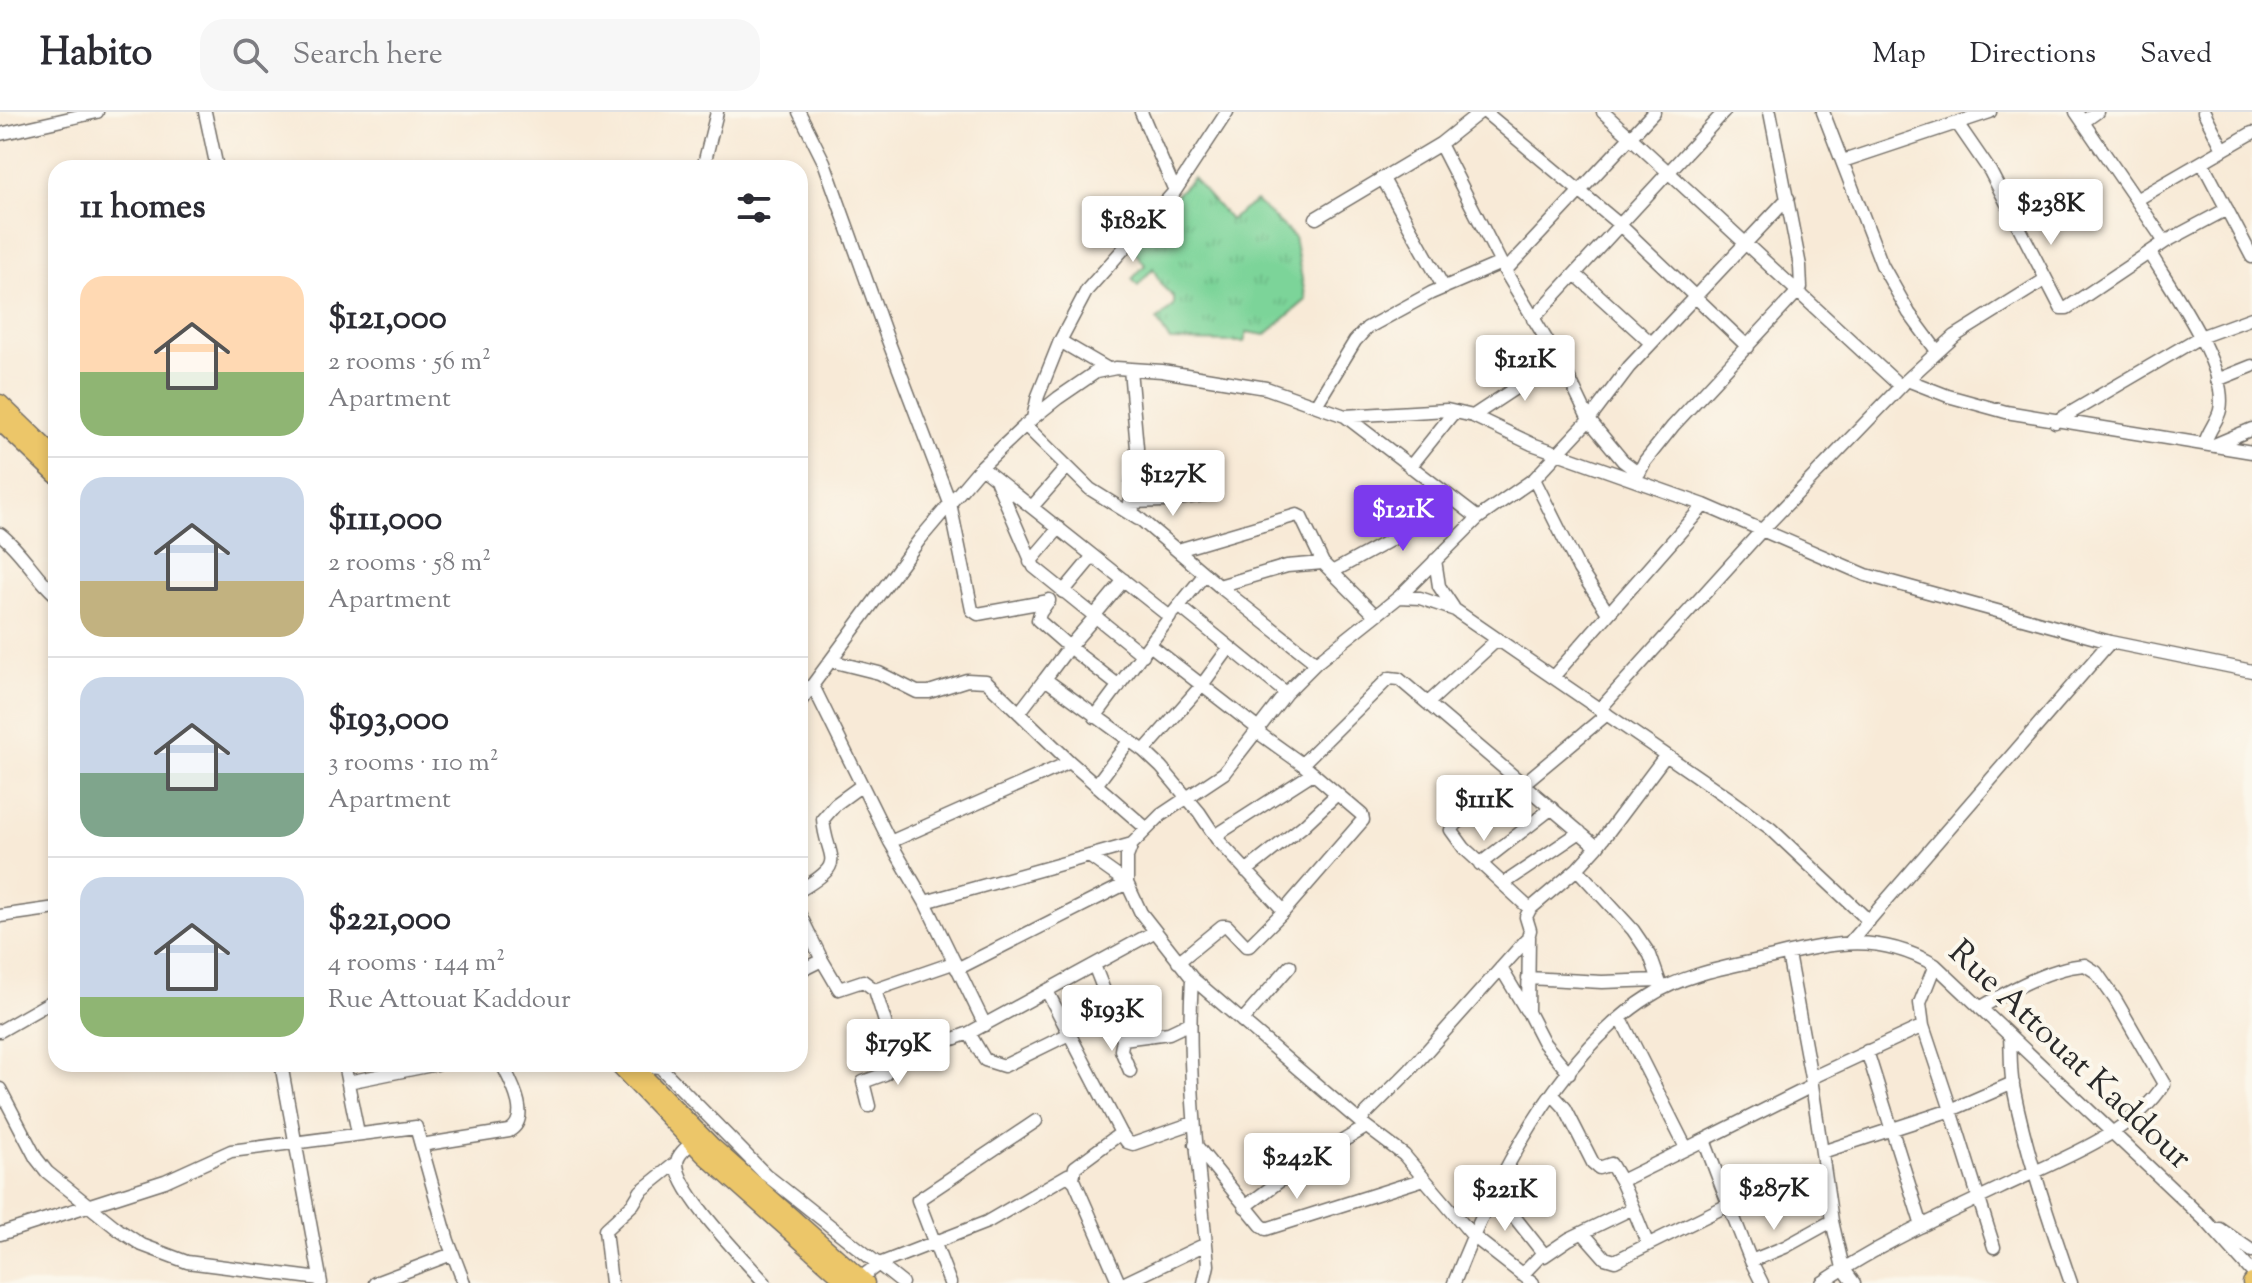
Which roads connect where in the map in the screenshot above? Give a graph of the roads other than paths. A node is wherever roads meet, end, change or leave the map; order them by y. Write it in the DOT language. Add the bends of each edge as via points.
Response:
graph roads {
  1 [pos="97,112"];
  2 [pos="205,112"];
  3 [pos="717,112"];
  4 [pos="799,112"];
  5 [pos="1141,112"];
  6 [pos="1227,112"];
  7 [pos="1482,112"];
  8 [pos="1603,112"];
  9 [pos="1654,112"];
  10 [pos="1724,112"];
  11 [pos="1770,112"];
  12 [pos="1823,112"];
  13 [pos="1990,112"];
  14 [pos="2097,112"];
  15 [pos="2204,112"];
  16 [pos="2079,117"];
  17 [pos="1957,123"];
  18 [pos="2252,133"];
  19 [pos="0,134"];
  20 [pos="1630,137"];
  21 [pos="1440,144"];
  22 [pos="2223,149"];
  23 [pos="215,160"];
  24 [pos="705,160"];
  25 [pos="1843,161"];
  26 [pos="2202,162"];
  27 [pos="1669,172"];
  28 [pos="1383,179"];
  29 [pos="1175,191"];
  30 [pos="1579,192"];
  31 [pos="1788,198"];
  32 [pos="2136,200"];
  33 [pos="2227,209"];
  34 [pos="1316,218"];
  35 [pos="2252,224"];
  36 [pos="1620,225"];
  37 [pos="2238,230"];
  38 [pos="2165,242"];
  39 [pos="1744,243"];
  40 [pos="2150,253"];
  41 [pos="2252,257"];
  42 [pos="1503,267"];
  43 [pos="1575,274"];
  44 [pos="2046,279"];
  45 [pos="1444,288"];
  46 [pos="1798,294"];
  47 [pos="1695,296"];
  48 [pos="2252,318"];
  49 [pos="1533,319"];
  50 [pos="2200,337"];
  51 [pos="1060,341"];
  52 [pos="1651,343"];
  53 [pos="1748,347"];
  54 [pos="1937,351"];
  55 [pos="1560,363"];
  56 [pos="2252,366"];
  57 [pos="1108,369"];
  58 [pos="1130,369"];
  59 [pos="2217,380"];
  60 [pos="1904,383"];
  61 [pos="0,403"];
  62 [pos="1316,405"];
  63 [pos="1454,412"];
  64 [pos="1345,416"];
  65 [pos="1473,416"];
  66 [pos="1589,420"];
  67 [pos="1029,421"];
  68 [pos="0,422"];
  69 [pos="2055,422"];
  70 [pos="2252,429"];
  71 [pos="2209,444"];
  72 [pos="48,449"];
  73 [pos="2252,452"];
  74 [pos="1559,453"];
  75 [pos="48,467"];
  76 [pos="981,467"];
  77 [pos="1067,467"];
  78 [pos="1410,467"];
  79 [pos="995,478"];
  80 [pos="1638,478"];
  81 [pos="1534,479"];
  82 [pos="1211,494"];
  83 [pos="1452,499"];
  84 [pos="1130,502"];
  85 [pos="950,503"];
  86 [pos="1704,505"];
  87 [pos="1032,507"];
  88 [pos="1478,518"];
  89 [pos="1138,519"];
  90 [pos="1059,528"];
  91 [pos="1762,530"];
  92 [pos="0,534"];
  93 [pos="1178,550"];
  94 [pos="1093,556"];
  95 [pos="1435,560"];
  96 [pos="1030,562"];
  97 [pos="1328,567"];
  98 [pos="1205,574"];
  99 [pos="1124,580"];
  100 [pos="1219,586"];
  101 [pos="48,587"];
  102 [pos="1061,590"];
  103 [pos="1399,597"];
  104 [pos="1049,601"];
  105 [pos="1455,610"];
  106 [pos="1175,612"];
  107 [pos="1608,613"];
  108 [pos="1375,615"];
  109 [pos="1094,617"];
  110 [pos="1498,639"];
  111 [pos="2110,642"];
  112 [pos="1069,647"];
  113 [pos="1229,648"];
  114 [pos="1146,650"];
  115 [pos="831,661"];
  116 [pos="1316,663"];
  117 [pos="2252,670"];
  118 [pos="1553,677"];
  119 [pos="1045,679"];
  120 [pos="1202,685"];
  121 [pos="813,686"];
  122 [pos="1119,686"];
  123 [pos="808,692"];
  124 [pos="1286,693"];
  125 [pos="1428,703"];
  126 [pos="1603,711"];
  127 [pos="1019,713"];
  128 [pos="1095,717"];
  129 [pos="1256,730"];
  130 [pos="1129,741"];
  131 [pos="1144,751"];
  132 [pos="1666,755"];
  133 [pos="1070,762"];
  134 [pos="1302,764"];
  135 [pos="1313,773"];
  136 [pos="1522,783"];
  137 [pos="862,785"];
  138 [pos="1096,785"];
  139 [pos="1337,794"];
  140 [pos="1187,797"];
  141 [pos="1552,808"];
  142 [pos="1147,829"];
  143 [pos="1580,832"];
  144 [pos="1215,836"];
  145 [pos="890,842"];
  146 [pos="1132,844"];
  147 [pos="1597,847"];
  148 [pos="1089,856"];
  149 [pos="1480,864"];
  150 [pos="1577,869"];
  151 [pos="1246,871"];
  152 [pos="1127,883"];
  153 [pos="1503,884"];
  154 [pos="808,885"];
  155 [pos="925,902"];
  156 [pos="48,909"];
  157 [pos="1530,909"];
  158 [pos="1284,911"];
  159 [pos="0,916"];
  160 [pos="1869,921"];
  161 [pos="808,931"];
  162 [pos="1154,932"];
  163 [pos="1529,936"];
  164 [pos="1851,941"];
  165 [pos="1788,954"];
  166 [pos="822,960"];
  167 [pos="1178,962"];
  168 [pos="1094,965"];
  169 [pos="1935,965"];
  170 [pos="955,966"];
  171 [pos="1290,966"];
  172 [pos="808,967"];
  173 [pos="1501,968"];
  174 [pos="1192,978"];
  175 [pos="1528,978"];
  176 [pos="1660,984"];
  177 [pos="875,990"];
  178 [pos="1047,991"];
  179 [pos="48,1004"];
  180 [pos="1980,1008"];
  181 [pos="1528,1012"];
  182 [pos="1621,1019"];
  183 [pos="1242,1021"];
  184 [pos="1190,1023"];
  185 [pos="985,1025"];
  186 [pos="1923,1026"];
  187 [pos="0,1031"];
  188 [pos="969,1033"];
  189 [pos="1069,1034"];
  190 [pos="2010,1036"];
  191 [pos="1123,1039"];
  192 [pos="1867,1051"];
  193 [pos="898,1058"];
  194 [pos="1130,1071"];
  195 [pos="282,1072"];
  196 [pos="346,1072"];
  197 [pos="397,1072"];
  198 [pos="505,1072"];
  199 [pos="625,1072"];
  200 [pos="640,1072"];
  201 [pos="673,1072"];
  202 [pos="1569,1073"];
  203 [pos="348,1082"];
  204 [pos="1811,1082"];
  205 [pos="2013,1083"];
  206 [pos="0,1089"];
  207 [pos="1552,1094"];
  208 [pos="869,1106"];
  209 [pos="1951,1110"];
  210 [pos="1036,1121"];
  211 [pos="1193,1123"];
  212 [pos="1363,1124"];
  213 [pos="1890,1131"];
  214 [pos="358,1133"];
  215 [pos="1121,1133"];
  216 [pos="2112,1134"];
  217 [pos="1704,1140"];
  218 [pos="295,1141"];
  219 [pos="692,1143"];
  220 [pos="1195,1144"];
  221 [pos="421,1145"];
  222 [pos="1686,1148"];
  223 [pos="1822,1152"];
  224 [pos="677,1162"];
  225 [pos="2036,1171"];
  226 [pos="1741,1175"];
  227 [pos="1073,1178"];
  228 [pos="1424,1179"];
  229 [pos="1621,1181"];
  230 [pos="1721,1185"];
  231 [pos="1494,1191"];
  232 [pos="1979,1198"];
  233 [pos="90,1204"];
  234 [pos="1728,1205"];
  235 [pos="1245,1207"];
  236 [pos="1633,1208"];
  237 [pos="1832,1221"];
  238 [pos="2207,1222"];
  239 [pos="1922,1226"];
  240 [pos="1583,1233"];
  241 [pos="0,1234"];
  242 [pos="1473,1236"];
  243 [pos="933,1243"];
  244 [pos="1206,1244"];
  245 [pos="1648,1245"];
  246 [pos="1994,1247"];
  247 [pos="2252,1251"];
  248 [pos="452,1254"];
  249 [pos="1544,1256"];
  250 [pos="1751,1261"];
  251 [pos="879,1264"];
  252 [pos="1843,1268"];
  253 [pos="2252,1272"];
  254 [pos="1527,1279"];
  255 [pos="320,1281"];
  256 [pos="858,1281"];
  257 [pos="375,1283"];
  258 [pos="464,1283"];
  259 [pos="611,1283"];
  260 [pos="765,1283"];
  261 [pos="902,1283"];
  262 [pos="950,1283"];
  263 [pos="1122,1283"];
  264 [pos="1204,1283"];
  265 [pos="1454,1283"];
  266 [pos="1762,1283"];
  267 [pos="1822,1283"];
  268 [pos="1854,1283"];
  269 [pos="2071,1283"];
  1 -- 19 [label="street"];
  2 -- 23 [label="street"];
  3 -- 24 [label="street"];
  4 -- 85 [label="street" via="824,162"];
  5 -- 29 [label="street"];
  6 -- 29 [label="street"];
  7 -- 21 [label="street"];
  7 -- 30 [label="street"];
  8 -- 20 [label="street"];
  9 -- 20 [label="street"];
  10 -- 27 [label="street"];
  11 -- 31 [label="street"];
  12 -- 25 [label="street"];
  13 -- 17 [label="street"];
  14 -- 16 [label="street"];
  15 -- 22 [label="street"];
  16 -- 32 [label="street"];
  17 -- 25 [label="street"];
  17 -- 44 [label="street" via="1990,171"];
  18 -- 22 [label="street"];
  20 -- 27 [label="street"];
  20 -- 30 [label="street"];
  21 -- 28 [label="street"];
  21 -- 42 [label="street"];
  22 -- 26 [label="street"];
  25 -- 54 [label="street" via="1888,277"];
  26 -- 32 [label="street"];
  26 -- 33 [label="street"];
  27 -- 36 [label="street"];
  27 -- 39 [label="street"];
  28 -- 34 [label="street"];
  28 -- 45 [label="street"];
  29 -- 51 [label="street" via="1087,290"];
  30 -- 36 [label="street"];
  30 -- 42 [label="street"];
  31 -- 39 [label="street"];
  31 -- 46 [label="street" via="1802,279"];
  32 -- 38 [label="street"];
  33 -- 37 [label="street"];
  33 -- 38 [label="street"];
  35 -- 37 [label="street"];
  36 -- 43 [label="street"];
  36 -- 47 [label="street"];
  37 -- 41 [label="street"];
  38 -- 40 [label="street"];
  39 -- 46 [label="street"];
  39 -- 47 [label="street"];
  40 -- 44 [label="street" via="2065,309"];
  40 -- 50 [label="street"];
  42 -- 45 [label="street"];
  42 -- 49 [label="street"];
  43 -- 49 [label="street"];
  43 -- 52 [label="street"];
  44 -- 54 [label="street"];
  45 -- 62 [label="street" via="1367,328"];
  46 -- 53 [label="street"];
  46 -- 60 [label="street"];
  47 -- 52 [label="street"];
  47 -- 53 [label="street"];
  48 -- 50 [label="street"];
  49 -- 55 [label="street"];
  50 -- 59 [label="street"];
  50 -- 69 [label="street"];
  51 -- 57 [label="street"];
  51 -- 67 [label="street"];
  52 -- 66 [label="street"];
  53 -- 80 [label="street" via="1673,426"];
  54 -- 60 [label="street"];
  55 -- 65 [label="street"];
  55 -- 66 [label="street"];
  56 -- 59 [label="street"];
  57 -- 58 [label="street"];
  57 -- 67 [label="street" via="1096,372"];
  58 -- 62 [label="street" via="1266,388"];
  58 -- 84 [label="street" via="1137,448"];
  59 -- 71 [label="street" via="2220,412 2211,424"];
  60 -- 69 [label="street"];
  60 -- 91 [label="street"];
  61 -- 72 [label="main road"];
  62 -- 64 [label="street"];
  63 -- 64 [label="street"];
  63 -- 65 [label="street"];
  63 -- 78 [label="street"];
  64 -- 78 [label="street"];
  65 -- 74 [label="street"];
  66 -- 74 [label="street"];
  66 -- 80 [label="street"];
  67 -- 76 [label="street"];
  67 -- 77 [label="street"];
  68 -- 75 [label="main road"];
  69 -- 71 [label="street"];
  70 -- 71 [label="street"];
  71 -- 73 [label="street"];
  74 -- 80 [label="street"];
  74 -- 81 [label="street"];
  76 -- 79 [label="street"];
  76 -- 85 [label="street"];
  77 -- 87 [label="street"];
  77 -- 89 [label="street" via="1103,499"];
  78 -- 83 [label="street"];
  79 -- 87 [label="street"];
  79 -- 96 [label="street"];
  80 -- 86 [label="street"];
  81 -- 88 [label="street"];
  81 -- 107 [label="street" via="1579,569"];
  82 -- 84 [label="street"];
  83 -- 88 [label="street"];
  83 -- 97 [label="street" via="1398,536"];
  84 -- 89 [label="street"];
  85 -- 104 [label="street" via="973,612"];
  85 -- 115 [label="street"];
  86 -- 91 [label="street"];
  86 -- 107 [label="street"];
  87 -- 90 [label="street"];
  88 -- 95 [label="street"];
  89 -- 93 [label="street"];
  90 -- 94 [label="street"];
  90 -- 96 [label="street"];
  91 -- 111 [label="street" via="1866,575"];
  91 -- 126 [label="street"];
  92 -- 101 [label="street"];
  93 -- 97 [label="street" via="1297,515"];
  93 -- 98 [label="street"];
  94 -- 99 [label="street"];
  94 -- 102 [label="street"];
  95 -- 103 [label="street"];
  95 -- 105 [label="street" via="1439,586"];
  96 -- 102 [label="street"];
  97 -- 100 [label="street" via="1287,566"];
  97 -- 108 [label="street"];
  98 -- 100 [label="street"];
  98 -- 106 [label="street"];
  99 -- 106 [label="street"];
  99 -- 109 [label="street"];
  100 -- 116 [label="street"];
  102 -- 104 [label="street"];
  102 -- 109 [label="street"];
  103 -- 105 [label="street"];
  103 -- 108 [label="street"];
  104 -- 112 [label="street" via="1038,620"];
  105 -- 110 [label="street"];
  106 -- 113 [label="street"];
  106 -- 114 [label="street"];
  107 -- 118 [label="street"];
  108 -- 116 [label="street"];
  109 -- 112 [label="street"];
  109 -- 114 [label="street"];
  110 -- 118 [label="street"];
  110 -- 125 [label="street"];
  111 -- 117 [label="street"];
  111 -- 160 [label="street"];
  112 -- 119 [label="street"];
  112 -- 122 [label="street"];
  113 -- 120 [label="street"];
  113 -- 124 [label="street"];
  114 -- 120 [label="street"];
  114 -- 122 [label="street"];
  115 -- 121 [label="street"];
  115 -- 127 [label="street" via="879,673 917,692 986,681"];
  116 -- 124 [label="street"];
  118 -- 126 [label="street"];
  119 -- 127 [label="street"];
  119 -- 128 [label="street"];
  120 -- 129 [label="street"];
  120 -- 131 [label="street"];
  121 -- 123 [label="street"];
  121 -- 137 [label="street"];
  122 -- 128 [label="street"];
  124 -- 129 [label="street"];
  125 -- 134 [label="street" via="1399,679 1390,678"];
  125 -- 136 [label="street"];
  126 -- 132 [label="street"];
  126 -- 136 [label="street"];
  127 -- 133 [label="street"];
  128 -- 130 [label="street"];
  129 -- 134 [label="street"];
  129 -- 140 [label="street" via="1224,773"];
  130 -- 131 [label="street"];
  130 -- 138 [label="street"];
  131 -- 140 [label="street"];
  132 -- 147 [label="street"];
  132 -- 160 [label="street" via="1759,819"];
  133 -- 138 [label="street"];
  133 -- 145 [label="street"];
  134 -- 135 [label="street"];
  135 -- 139 [label="street"];
  135 -- 144 [label="street"];
  136 -- 141 [label="street"];
  136 -- 149 [label="street" via="1451,828"];
  137 -- 145 [label="street"];
  137 -- 154 [label="street" via="826,814 832,863"];
  138 -- 142 [label="street"];
  139 -- 151 [label="street"];
  139 -- 158 [label="street" via="1363,820"];
  140 -- 142 [label="street"];
  140 -- 144 [label="street"];
  141 -- 143 [label="street"];
  141 -- 149 [label="street"];
  142 -- 146 [label="street"];
  143 -- 147 [label="street"];
  143 -- 153 [label="street"];
  144 -- 151 [label="street"];
  145 -- 155 [label="street"];
  146 -- 148 [label="street"];
  146 -- 152 [label="street"];
  147 -- 150 [label="street"];
  148 -- 152 [label="street"];
  148 -- 155 [label="street"];
  149 -- 153 [label="street"];
  150 -- 157 [label="street"];
  150 -- 176 [label="street" via="1633,930 1650,955"];
  151 -- 158 [label="street"];
  152 -- 162 [label="street"];
  152 -- 170 [label="street"];
  153 -- 157 [label="street"];
  155 -- 170 [label="street"];
  156 -- 159 [label="street"];
  157 -- 163 [label="street" via="1525,921"];
  158 -- 167 [label="street" via="1249,946 1222,926"];
  160 -- 164 [label="street"];
  161 -- 166 [label="street"];
  162 -- 167 [label="street"];
  162 -- 168 [label="street"];
  163 -- 173 [label="street"];
  163 -- 175 [label="street"];
  164 -- 165 [label="street, Rue Attouat Kaddour"];
  164 -- 169 [label="street, Rue Attouat Kaddour" via="1891,945"];
  165 -- 176 [label="street, Rue Attouat Kaddour"];
  165 -- 204 [label="street"];
  166 -- 172 [label="street"];
  166 -- 177 [label="street" via="839,989 863,981"];
  167 -- 174 [label="street"];
  168 -- 178 [label="street"];
  168 -- 191 [label="street"];
  169 -- 180 [label="street, Rue Attouat Kaddour"];
  169 -- 186 [label="street" via="1920,1003"];
  170 -- 177 [label="street"];
  170 -- 185 [label="street"];
  171 -- 183 [label="street"];
  173 -- 181 [label="street"];
  173 -- 212 [label="street"];
  174 -- 183 [label="street"];
  174 -- 184 [label="street"];
  175 -- 176 [label="street"];
  175 -- 181 [label="street"];
  176 -- 182 [label="street, Rue Attouat Kaddour"];
  177 -- 193 [label="street"];
  178 -- 185 [label="street"];
  178 -- 189 [label="street"];
  179 -- 187 [label="street"];
  180 -- 190 [label="street, Rue Attouat Kaddour"];
  180 -- 216 [label="street" via="2062,970 2085,965 2096,972 2164,1084"];
  181 -- 202 [label="street" via="1544,1043"];
  182 -- 202 [label="street, Rue Attouat Kaddour"];
  182 -- 222 [label="street"];
  183 -- 212 [label="street"];
  184 -- 191 [label="street" via="1169,1033"];
  184 -- 211 [label="street"];
  185 -- 188 [label="street"];
  186 -- 192 [label="street"];
  186 -- 209 [label="street"];
  188 -- 189 [label="street" via="985,1060 1004,1066"];
  188 -- 193 [label="street"];
  189 -- 215 [label="street"];
  190 -- 205 [label="street"];
  190 -- 216 [label="street, Rue Attouat Kaddour"];
  191 -- 194 [label="street" via="1121,1050"];
  192 -- 204 [label="street"];
  192 -- 213 [label="street"];
  193 -- 208 [label="street" via="885,1074 863,1082"];
  195 -- 218 [label="street"];
  196 -- 203 [label="street"];
  197 -- 203 [label="street"];
  198 -- 221 [label="street" via="519,1107 517,1127"];
  199 -- 219 [label="main road"];
  200 -- 256 [label="main road"];
  201 -- 251 [label="street" via="724,1135 765,1174"];
  202 -- 207 [label="street, Rue Attouat Kaddour"];
  203 -- 214 [label="street"];
  204 -- 217 [label="street"];
  204 -- 223 [label="street"];
  205 -- 209 [label="street"];
  205 -- 225 [label="street"];
  206 -- 233 [label="street" via="42,1165"];
  207 -- 229 [label="street" via="1565,1108 1593,1163 1599,1168 1611,1164"];
  207 -- 231 [label="street, Rue Attouat Kaddour"];
  209 -- 213 [label="street"];
  209 -- 232 [label="street"];
  210 -- 243 [label="street" via="919,1198"];
  211 -- 215 [label="street" via="1133,1144"];
  211 -- 220 [label="street"];
  212 -- 228 [label="street" via="1404,1155"];
  212 -- 235 [label="street"];
  213 -- 223 [label="street"];
  213 -- 239 [label="street"];
  214 -- 218 [label="street"];
  214 -- 221 [label="street" via="416,1127"];
  215 -- 227 [label="street" via="1075,1167"];
  216 -- 225 [label="street"];
  216 -- 238 [label="street, Rue Attouat Kaddour"];
  217 -- 222 [label="street"];
  217 -- 230 [label="street"];
  218 -- 233 [label="street" via="231,1151 165,1181"];
  218 -- 255 [label="street"];
  219 -- 224 [label="street"];
  219 -- 256 [label="main road"];
  220 -- 235 [label="street"];
  220 -- 244 [label="street"];
  221 -- 248 [label="street"];
  222 -- 229 [label="street"];
  223 -- 237 [label="street"];
  224 -- 259 [label="street" via="605,1230"];
  224 -- 260 [label="street" via="698,1206"];
  225 -- 232 [label="street"];
  225 -- 269 [label="street"];
  226 -- 230 [label="street"];
  227 -- 243 [label="street" via="1065,1176 987,1222"];
  227 -- 263 [label="street"];
  228 -- 235 [label="street" via="1270,1229"];
  228 -- 242 [label="street"];
  229 -- 236 [label="street"];
  230 -- 234 [label="street"];
  231 -- 242 [label="street, Rue Attouat Kaddour"];
  231 -- 249 [label="street"];
  232 -- 239 [label="street"];
  232 -- 246 [label="street"];
  233 -- 241 [label="street"];
  233 -- 255 [label="street" via="131,1238 175,1259"];
  234 -- 245 [label="street"];
  234 -- 250 [label="street"];
  236 -- 240 [label="street"];
  236 -- 245 [label="street"];
  237 -- 250 [label="street"];
  237 -- 252 [label="street"];
  238 -- 247 [label="street"];
  238 -- 253 [label="street, Rue Attouat Kaddour"];
  239 -- 252 [label="street"];
  240 -- 245 [label="street" via="1611,1261"];
  240 -- 249 [label="street"];
  242 -- 254 [label="street"];
  242 -- 265 [label="street, Rue Attouat Kaddour"];
  243 -- 251 [label="street"];
  243 -- 262 [label="street"];
  244 -- 263 [label="street"];
  244 -- 264 [label="street"];
  248 -- 257 [label="street"];
  248 -- 258 [label="street"];
  249 -- 254 [label="street"];
  250 -- 266 [label="street"];
  251 -- 256 [label="street"];
  251 -- 261 [label="street"];
  252 -- 267 [label="street"];
  252 -- 268 [label="street"];
}
